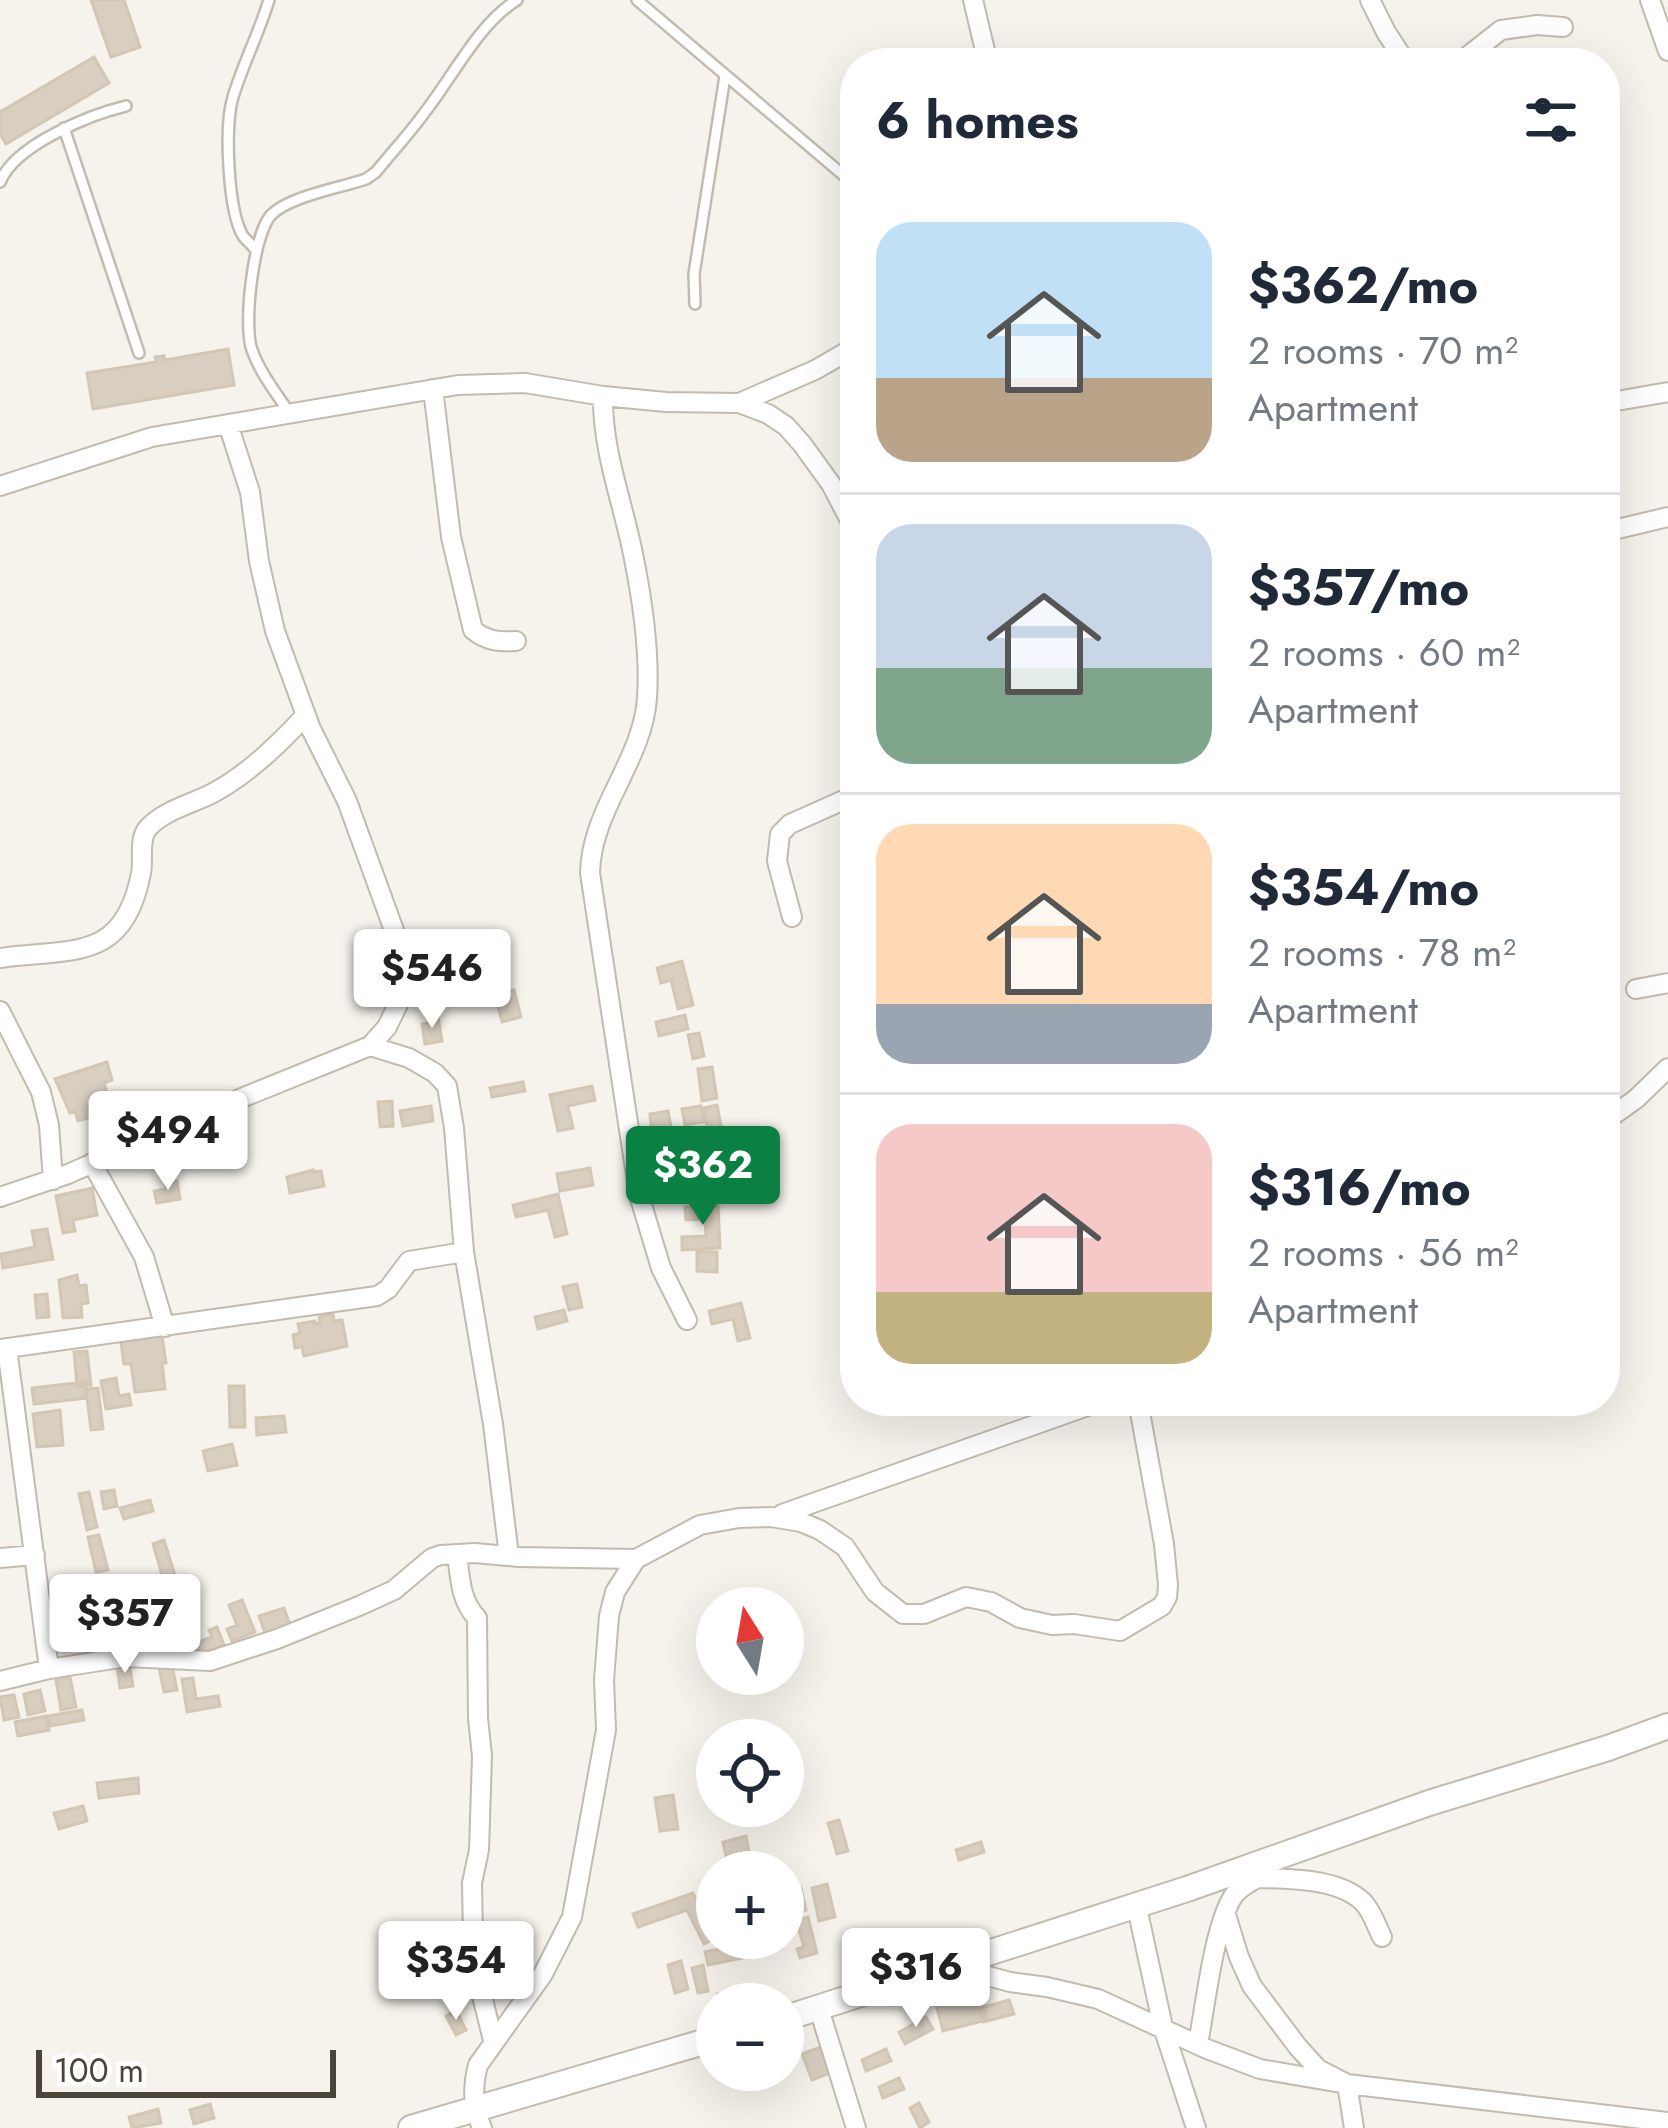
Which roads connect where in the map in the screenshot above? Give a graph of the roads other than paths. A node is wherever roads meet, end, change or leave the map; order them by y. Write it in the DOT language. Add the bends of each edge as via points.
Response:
graph roads {
  1 [pos="269,0"];
  2 [pos="517,0"];
  3 [pos="637,0"];
  4 [pos="973,0"];
  5 [pos="1370,0"];
  6 [pos="1649,0"];
  7 [pos="1663,24"];
  8 [pos="1563,27"];
  9 [pos="984,48"];
  10 [pos="1396,48"];
  11 [pos="1478,48"];
  12 [pos="1668,51"];
  13 [pos="725,76"];
  14 [pos="126,106"];
  15 [pos="64,128"];
  16 [pos="840,172"];
  17 [pos="0,182"];
  18 [pos="256,250"];
  19 [pos="694,304"];
  20 [pos="139,353"];
  21 [pos="840,356"];
  22 [pos="433,388"];
  23 [pos="1668,392"];
  24 [pos="603,396"];
  25 [pos="1620,400"];
  26 [pos="739,403"];
  27 [pos="290,414"];
  28 [pos="228,424"];
  29 [pos="0,486"];
  30 [pos="840,501"];
  31 [pos="1668,518"];
  32 [pos="1620,529"];
  33 [pos="516,641"];
  34 [pos="305,716"];
  35 [pos="840,802"];
  36 [pos="792,917"];
  37 [pos="0,958"];
  38 [pos="1668,982"];
  39 [pos="1636,989"];
  40 [pos="0,1011"];
  41 [pos="370,1046"];
  42 [pos="1668,1068"];
  43 [pos="1620,1110"];
  44 [pos="92,1163"];
  45 [pos="53,1180"];
  46 [pos="0,1196"];
  47 [pos="464,1252"];
  48 [pos="687,1320"];
  49 [pos="165,1327"];
  50 [pos="4,1349"];
  51 [pos="1060,1416"];
  52 [pos="1141,1416"];
  53 [pos="771,1517"];
  54 [pos="457,1554"];
  55 [pos="35,1555"];
  56 [pos="509,1556"];
  57 [pos="0,1558"];
  58 [pos="636,1559"];
  59 [pos="49,1669"];
  60 [pos="0,1681"];
  61 [pos="1668,1726"];
  62 [pos="1255,1871"];
  63 [pos="1136,1904"];
  64 [pos="1226,1915"];
  65 [pos="1382,1937"];
  66 [pos="948,1965"];
  67 [pos="819,2008"];
  68 [pos="804,2013"];
  69 [pos="1163,2027"];
  70 [pos="493,2040"];
  71 [pos="1198,2044"];
  72 [pos="696,2045"];
  73 [pos="1347,2084"];
  74 [pos="478,2118"];
  75 [pos="1668,2122"];
  76 [pos="411,2128"];
  77 [pos="856,2128"];
  78 [pos="1196,2128"];
  79 [pos="1354,2128"];
  1 -- 18 [label="lane" via="227,136 238,225"];
  2 -- 18 [label="lane" via="376,172 273,213"];
  3 -- 13 [label="lane"];
  4 -- 9 [label="street"];
  5 -- 10 [label="street"];
  6 -- 7 [label="street"];
  7 -- 12 [label="street"];
  8 -- 11 [label="street" via="1501,30"];
  13 -- 16 [label="lane"];
  13 -- 19 [label="lane"];
  14 -- 15 [label="lane"];
  15 -- 17 [label="lane" via="9,165"];
  15 -- 20 [label="lane"];
  18 -- 27 [label="lane" via="248,335"];
  21 -- 26 [label="street"];
  22 -- 24 [label="street" via="526,383"];
  22 -- 27 [label="street"];
  22 -- 33 [label="street" via="451,536 473,630 494,642"];
  23 -- 25 [label="street"];
  24 -- 26 [label="street"];
  24 -- 48 [label="street" via="643,616 647,696 643,730 596,834 590,873 639,1195"];
  26 -- 30 [label="street" via="786,426"];
  27 -- 28 [label="street"];
  28 -- 29 [label="street" via="152,436"];
  28 -- 34 [label="street" via="250,492 275,631"];
  31 -- 32 [label="street"];
  34 -- 37 [label="street" via="240,775 146,829 135,898 113,935 61,954"];
  34 -- 41 [label="street" via="347,801 399,944 399,1002"];
  35 -- 36 [label="street" via="780,834 777,861"];
  38 -- 39 [label="street"];
  40 -- 45 [label="street" via="40,1092"];
  41 -- 44 [label="street"];
  41 -- 47 [label="street" via="409,1058 446,1086"];
  42 -- 43 [label="street"];
  44 -- 45 [label="street"];
  44 -- 49 [label="street" via="144,1257"];
  45 -- 46 [label="street"];
  47 -- 49 [label="street" via="409,1261 377,1295"];
  47 -- 56 [label="street"];
  49 -- 50 [label="street"];
  50 -- 55 [label="street"];
  51 -- 53 [label="street"];
  52 -- 53 [label="street" via="1167,1597 1120,1631 1020,1618 966,1597 903,1614 875,1592 845,1547 801,1522"];
  53 -- 58 [label="street" via="700,1525"];
  54 -- 56 [label="street"];
  54 -- 59 [label="street" via="432,1558 394,1589 345,1612 210,1661 126,1657"];
  54 -- 70 [label="street" via="463,1594 477,1618 482,1756 473,1937"];
  55 -- 57 [label="street"];
  55 -- 59 [label="street"];
  56 -- 58 [label="street"];
  58 -- 70 [label="street" via="609,1616 606,1730 572,1918 544,1974"];
  59 -- 60 [label="street"];
  61 -- 62 [label="street"];
  62 -- 63 [label="street"];
  62 -- 64 [label="street"];
  62 -- 65 [label="street" via="1348,1891 1367,1906"];
  63 -- 66 [label="street"];
  63 -- 69 [label="street"];
  64 -- 71 [label="street"];
  64 -- 73 [label="street" via="1252,1986 1318,2069"];
  66 -- 67 [label="street"];
  66 -- 69 [label="street" via="1098,1999"];
  67 -- 68 [label="street"];
  67 -- 77 [label="street"];
  69 -- 71 [label="street"];
  69 -- 78 [label="street"];
  70 -- 74 [label="street" via="473,2081"];
  71 -- 73 [label="street" via="1260,2069"];
  72 -- 74 [label="street"];
  73 -- 75 [label="street"];
  73 -- 79 [label="street"];
  74 -- 76 [label="street"];
}
